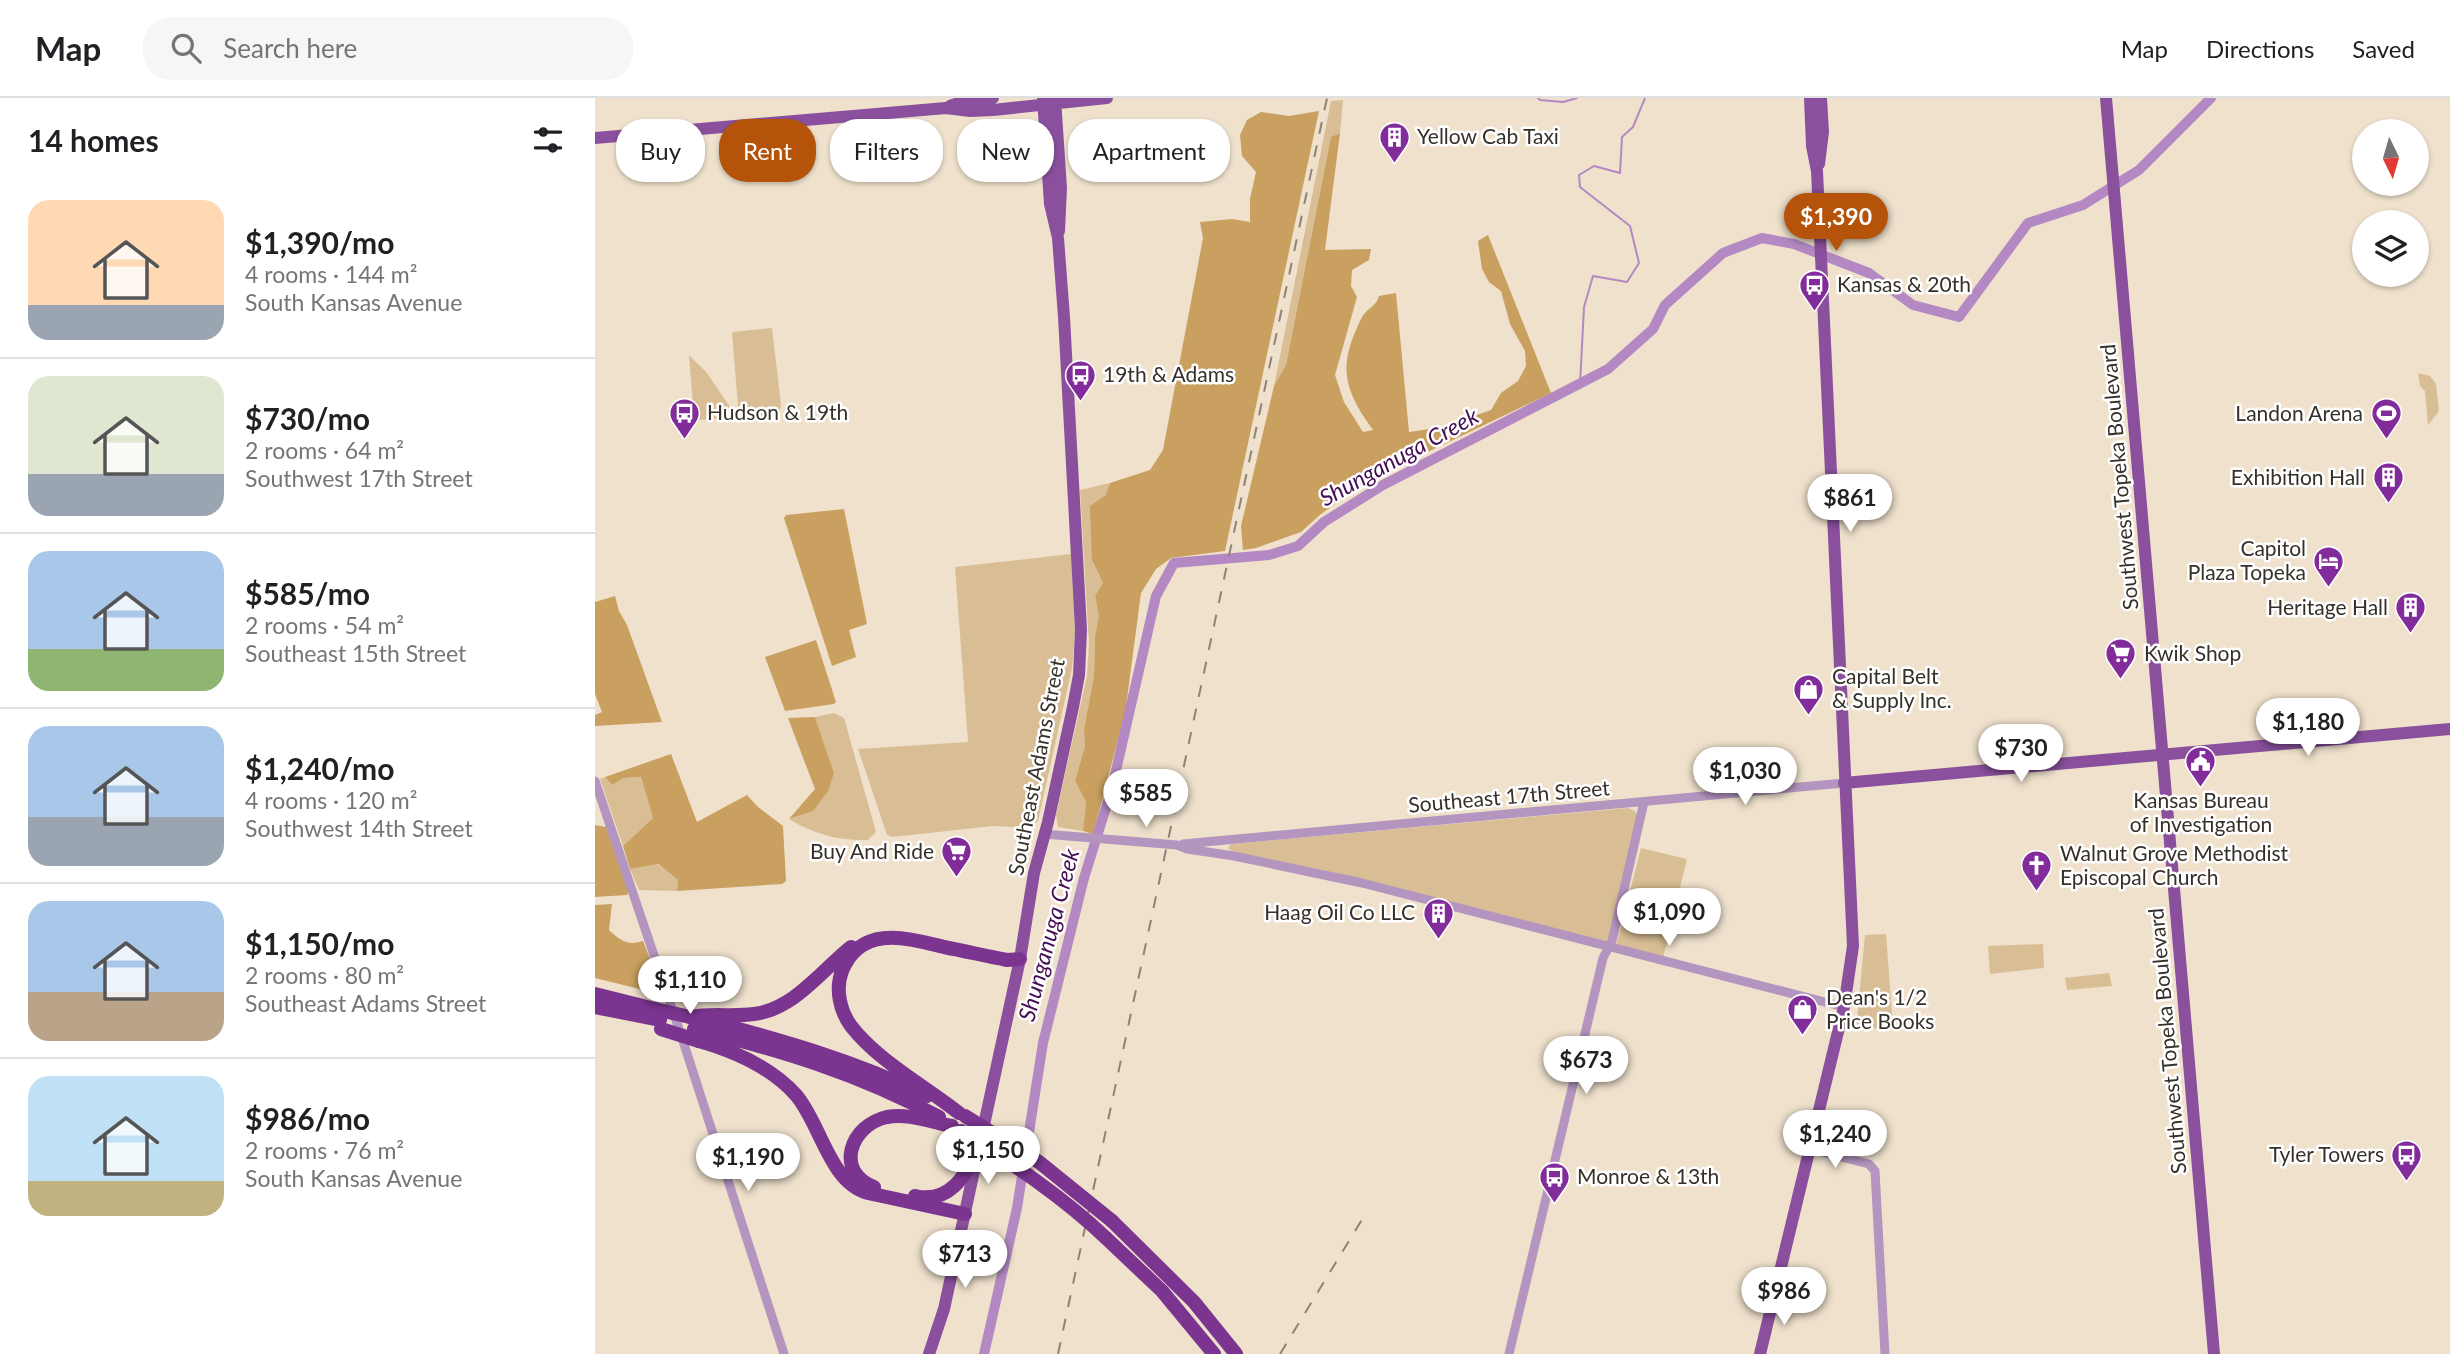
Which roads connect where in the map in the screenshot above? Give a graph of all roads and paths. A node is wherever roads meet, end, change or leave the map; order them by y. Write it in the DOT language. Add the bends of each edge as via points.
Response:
graph roads {
  1 [pos="993,98"];
  2 [pos="1107,98"];
  3 [pos="1810,98"];
  4 [pos="1821,98"];
  5 [pos="2106,98"];
  6 [pos="1049,101"];
  7 [pos="946,108"];
  8 [pos="595,138"];
  9 [pos="1817,171"];
  10 [pos="2450,729"];
  11 [pos="2163,755"];
  12 [pos="595,781"];
  13 [pos="1844,783"];
  14 [pos="1644,802"];
  15 [pos="1044,834"];
  16 [pos="1221,841"];
  17 [pos="1177,845"];
  18 [pos="1234,856"];
  19 [pos="1608,948"];
  20 [pos="1020,959"];
  21 [pos="595,994"];
  22 [pos="1844,1007"];
  23 [pos="601,1009"];
  24 [pos="659,1019"];
  25 [pos="694,1029"];
  26 [pos="959,1122"];
  27 [pos="1810,1149"];
  28 [pos="978,1151"];
  29 [pos="920,1197"];
  30 [pos="965,1211"];
  31 [pos="784,1354"];
  32 [pos="929,1354"];
  33 [pos="1214,1354"];
  34 [pos="1236,1354"];
  35 [pos="1509,1354"];
  36 [pos="1761,1354"];
  37 [pos="1885,1354"];
  38 [pos="2214,1354"];
  1 -- 7 [label="main road"];
  2 -- 6 [label="main road"];
  3 -- 9 [label="main road"];
  4 -- 9 [label="main road" via="1822,153"];
  5 -- 11 [label="main road, Southwest Topeka Boulevard"];
  6 -- 7 [label="main road" via="969,111"];
  6 -- 15 [label="main road, Southeast Adams Street" via="1061,206 1058,238 1081,647 1076,691"];
  7 -- 8 [label="main road"];
  9 -- 13 [label="main road"];
  10 -- 11 [label="main road"];
  11 -- 13 [label="main road"];
  11 -- 38 [label="main road, Southwest Topeka Boulevard"];
  12 -- 31 [label="street"];
  13 -- 14 [label="street, Southeast 17th Street"];
  13 -- 22 [label="main road" via="1853,929"];
  14 -- 16 [label="street, Southeast 17th Street"];
  14 -- 19 [label="street"];
  15 -- 17 [label="street"];
  15 -- 20 [label="main road, Southeast Adams Street"];
  16 -- 17 [label="street, Southeast 17th Street"];
  16 -- 18 [label="street"];
  17 -- 18 [label="street"];
  18 -- 19 [label="street" via="1386,889"];
  19 -- 22 [label="street"];
  19 -- 35 [label="street"];
  20 -- 25 [label="highway" via="902,931 884,932 860,940 773,1009 756,1014 709,1013"];
  20 -- 26 [label="highway" via="884,937 855,952 843,968 839,996 852,1027"];
  20 -- 28 [label="main road, Southeast Adams Street"];
  21 -- 24 [label="highway"];
  22 -- 27 [label="main road"];
  23 -- 24 [label="highway"];
  24 -- 25 [label="highway, bridge"];
  24 -- 25 [label="highway, bridge"];
  25 -- 26 [label="highway" via="831,1056 904,1085"];
  25 -- 30 [label="highway" via="785,1083 801,1101 836,1166 855,1188"];
  26 -- 29 [label="highway" via="891,1117 865,1128 854,1142 851,1163 857,1178 874,1187"];
  26 -- 33 [label="highway, bridge" via="1107,1238 1162,1291"];
  26 -- 34 [label="highway, bridge" via="1039,1163 1112,1221 1193,1302"];
  27 -- 36 [label="main road"];
  27 -- 37 [label="street" via="1872,1166"];
  28 -- 29 [label="highway" via="949,1192"];
  28 -- 30 [label="main road, Southeast Adams Street"];
  29 -- 30 [label="highway"];
  30 -- 32 [label="main road, Southeast Adams Street" via="941,1321"];
}
